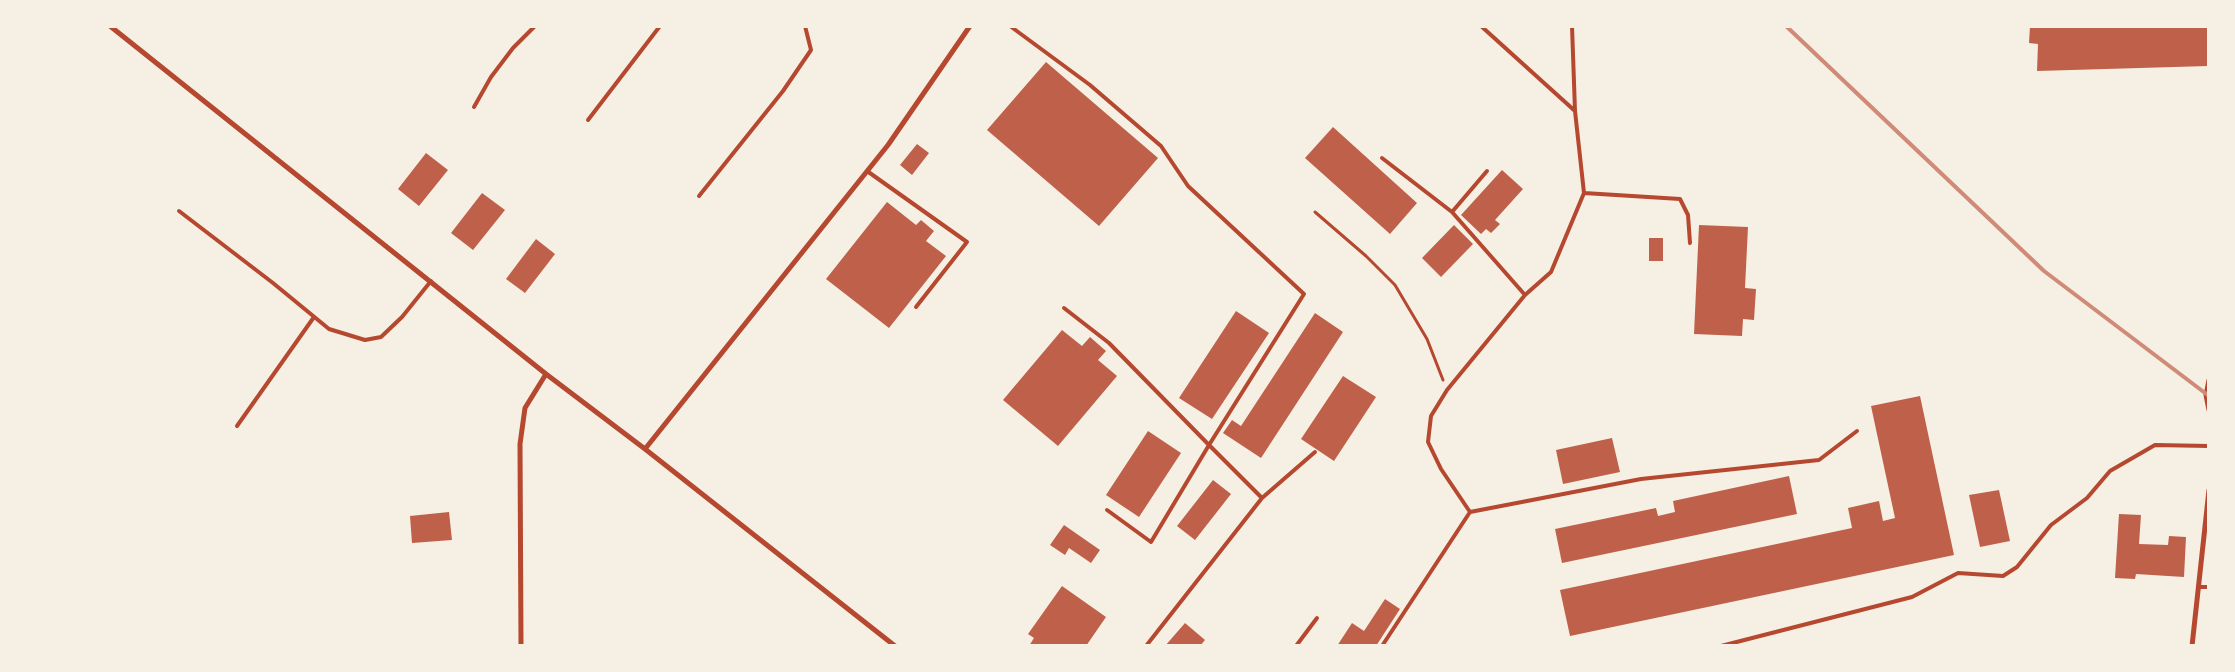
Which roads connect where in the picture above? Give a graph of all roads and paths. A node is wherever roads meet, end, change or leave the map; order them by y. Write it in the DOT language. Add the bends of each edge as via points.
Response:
graph roads {
  1 [pos="110,26"];
  2 [pos="535,26"];
  3 [pos="660,26"];
  4 [pos="804,26"];
  5 [pos="970,26"];
  6 [pos="1010,26"];
  7 [pos="1481,26"];
  8 [pos="1572,26"];
  9 [pos="474,107"];
  10 [pos="1575,111"];
  11 [pos="588,120"];
  12 [pos="1382,158"];
  13 [pos="868,171"];
  14 [pos="1487,171"];
  15 [pos="1584,192"];
  16 [pos="699,196"];
  17 [pos="179,210"];
  18 [pos="1315,212"];
  19 [pos="1452,212"];
  20 [pos="1690,243"];
  21 [pos="431,281"];
  22 [pos="1524,295"];
  23 [pos="916,307"];
  24 [pos="1064,308"];
  25 [pos="314,317"];
  26 [pos="546,374"];
  27 [pos="2209,380"];
  28 [pos="1447,390"];
  29 [pos="2209,410"];
  30 [pos="237,426"];
  31 [pos="1857,431"];
  32 [pos="1210,445"];
  33 [pos="2209,446"];
  34 [pos="645,449"];
  35 [pos="1315,452"];
  36 [pos="2209,490"];
  37 [pos="1262,498"];
  38 [pos="1107,510"];
  39 [pos="1470,512"];
  40 [pos="2198,587"];
  41 [pos="2209,587"];
  42 [pos="1317,618"];
  43 [pos="521,646"];
  44 [pos="895,646"];
  45 [pos="1146,646"];
  46 [pos="1296,646"];
  47 [pos="1382,646"];
  48 [pos="1721,646"];
  49 [pos="2192,646"];
  1 -- 21 [label="street"];
  2 -- 9 [label="lane" via="496,69"];
  3 -- 11 [label="lane"];
  4 -- 16 [label="lane" via="812,50"];
  5 -- 13 [label="street"];
  6 -- 32 [label="lane" via="1090,85 1161,146 1188,186 1304,294"];
  7 -- 10 [label="lane"];
  8 -- 10 [label="lane"];
  10 -- 15 [label="lane"];
  12 -- 19 [label="lane"];
  13 -- 23 [label="lane" via="967,242"];
  13 -- 34 [label="street"];
  14 -- 19 [label="lane"];
  15 -- 20 [label="lane" via="1680,199 1688,215"];
  15 -- 22 [label="lane" via="1551,272"];
  17 -- 25 [label="lane"];
  18 -- 28 [label="path" via="1395,285 1427,339"];
  19 -- 22 [label="lane"];
  21 -- 25 [label="lane" via="381,337 365,340 329,329"];
  21 -- 26 [label="street"];
  22 -- 28 [label="lane"];
  24 -- 32 [label="lane" via="1109,343"];
  25 -- 30 [label="lane"];
  26 -- 34 [label="street"];
  26 -- 43 [label="street" via="525,408 520,444"];
  27 -- 29 [label="street" via="2206,395"];
  28 -- 39 [label="lane" via="1431,416 1428,442 1441,469"];
  31 -- 39 [label="lane" via="1819,460 1641,479"];
  32 -- 37 [label="lane"];
  32 -- 38 [label="lane" via="1151,542"];
  33 -- 48 [label="lane" via="2155,445 2110,472 2087,498 2051,525 2017,568 2003,576 1958,573 1912,598"];
  34 -- 44 [label="street"];
  35 -- 37 [label="lane"];
  36 -- 40 [label="street"];
  37 -- 45 [label="lane"];
  39 -- 47 [label="lane"];
  40 -- 41 [label="lane"];
  40 -- 49 [label="street"];
  42 -- 46 [label="lane"];
}
